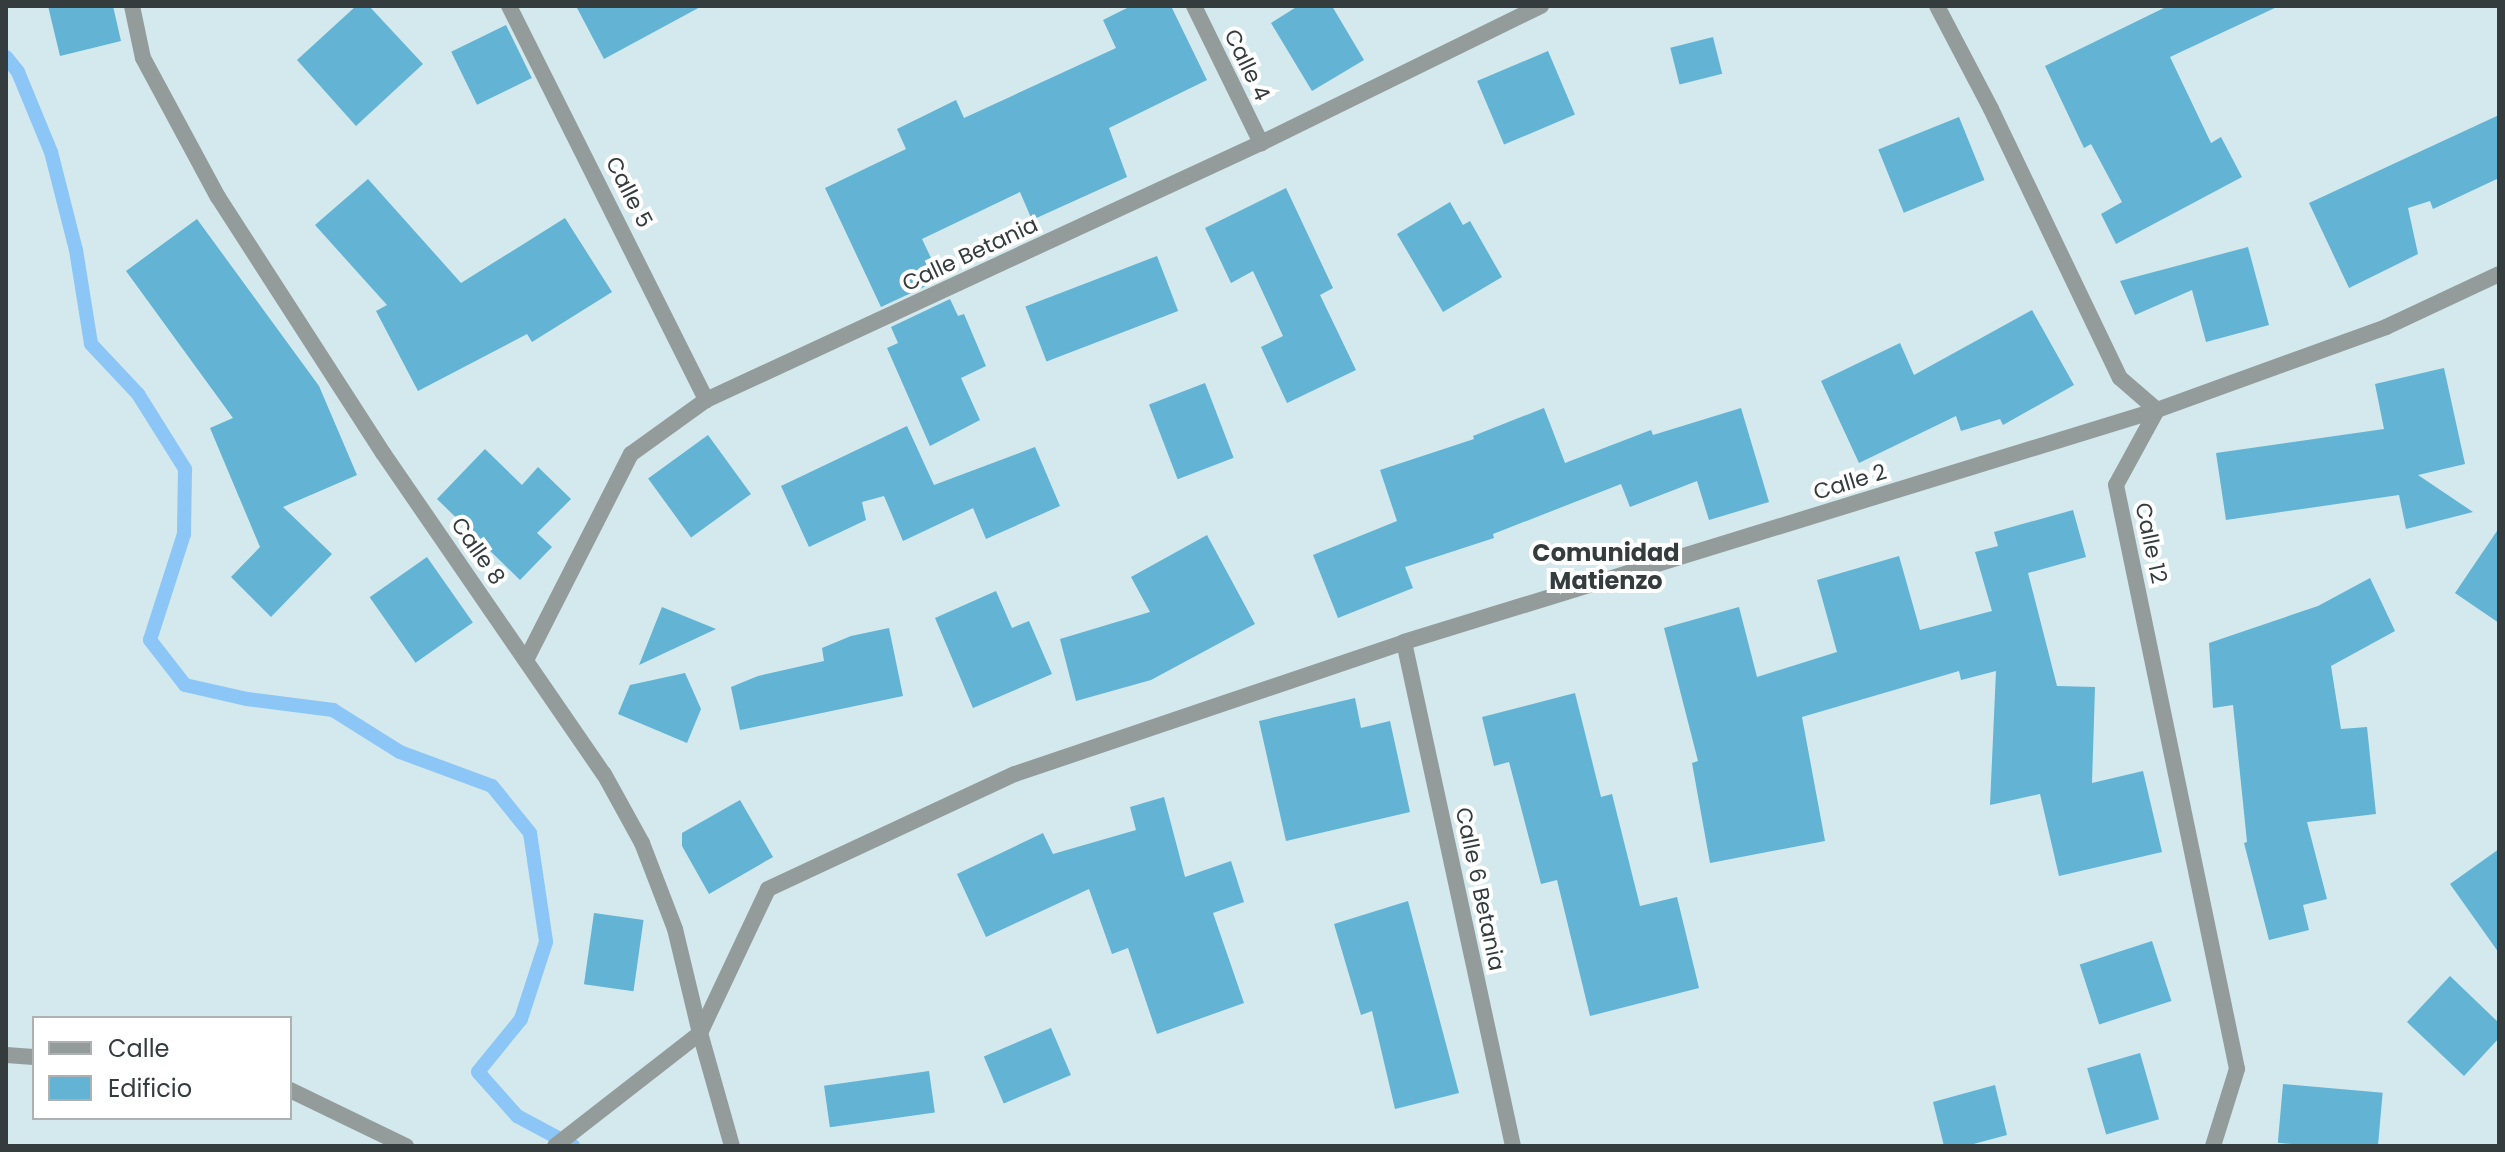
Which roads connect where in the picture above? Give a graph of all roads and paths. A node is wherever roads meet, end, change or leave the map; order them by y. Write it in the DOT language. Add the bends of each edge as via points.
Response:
graph roads {
  1 [pos="132,6"];
  2 [pos="509,6"];
  3 [pos="1194,6"];
  4 [pos="1541,6"];
  5 [pos="1937,6"];
  6 [pos="1261,143"];
  7 [pos="2499,274"];
  8 [pos="706,400"];
  9 [pos="2157,410"];
  10 [pos="1404,642"];
  11 [pos="527,658"];
  12 [pos="700,1033"];
  13 [pos="6,1055"];
  14 [pos="32,1057"];
  15 [pos="292,1091"];
  16 [pos="406,1146"];
  17 [pos="555,1146"];
  18 [pos="732,1146"];
  19 [pos="1513,1146"];
  20 [pos="2213,1146"];
  1 -- 11 [label="street, Calle 8" via="143,58 218,197 383,453"];
  2 -- 8 [label="street, Calle 5"];
  3 -- 6 [label="street, Calle 4"];
  4 -- 6 [label="street, Calle Betania"];
  5 -- 9 [label="street" via="2120,378"];
  6 -- 8 [label="street, Calle Betania"];
  7 -- 9 [label="street, Calle 2" via="2386,327"];
  8 -- 11 [label="street, Calle Betania" via="631,454"];
  9 -- 10 [label="street, Calle 2"];
  9 -- 20 [label="street, Calle 12" via="2116,485 2237,1069"];
  10 -- 12 [label="street, Calle 2" via="1015,774 768,889"];
  10 -- 19 [label="street, Calle 6 Betania"];
  11 -- 12 [label="street, Calle 8" via="604,774 642,843 675,929"];
  12 -- 17 [label="street"];
  12 -- 18 [label="street, Calle 8"];
  13 -- 14 [label="street"];
  15 -- 16 [label="street"];
}
